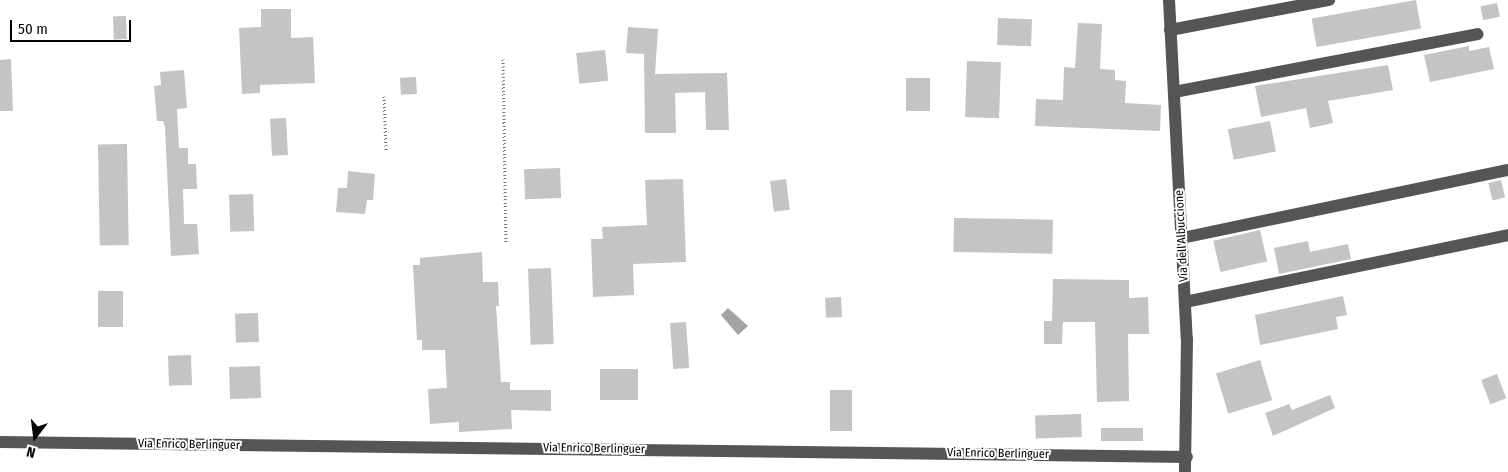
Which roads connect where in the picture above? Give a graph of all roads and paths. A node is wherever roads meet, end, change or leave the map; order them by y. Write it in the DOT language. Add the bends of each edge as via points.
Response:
graph roads {
  1 [pos="1170,0"];
  2 [pos="1328,0"];
  3 [pos="1170,30"];
  4 [pos="1477,34"];
  5 [pos="503,59"];
  6 [pos="1174,92"];
  7 [pos="384,96"];
  8 [pos="386,151"];
  9 [pos="1508,170"];
  10 [pos="1508,235"];
  11 [pos="1182,238"];
  12 [pos="506,242"];
  13 [pos="1185,302"];
  14 [pos="0,442"];
  15 [pos="1187,457"];
  16 [pos="1185,472"];
  1 -- 3 [label="street, Via dell'Albuccione"];
  2 -- 3 [label="street"];
  3 -- 6 [label="street, Via dell'Albuccione"];
  4 -- 6 [label="street"];
  5 -- 12 [label="path"];
  6 -- 11 [label="street, Via dell'Albuccione"];
  7 -- 8 [label="path"];
  9 -- 11 [label="street"];
  10 -- 13 [label="street"];
  11 -- 13 [label="street, Via dell'Albuccione"];
  13 -- 15 [label="street, Via dell'Albuccione"];
  14 -- 15 [label="street, Via Enrico Berlinguer"];
  15 -- 16 [label="street, Via dell'Albuccione"];
}
